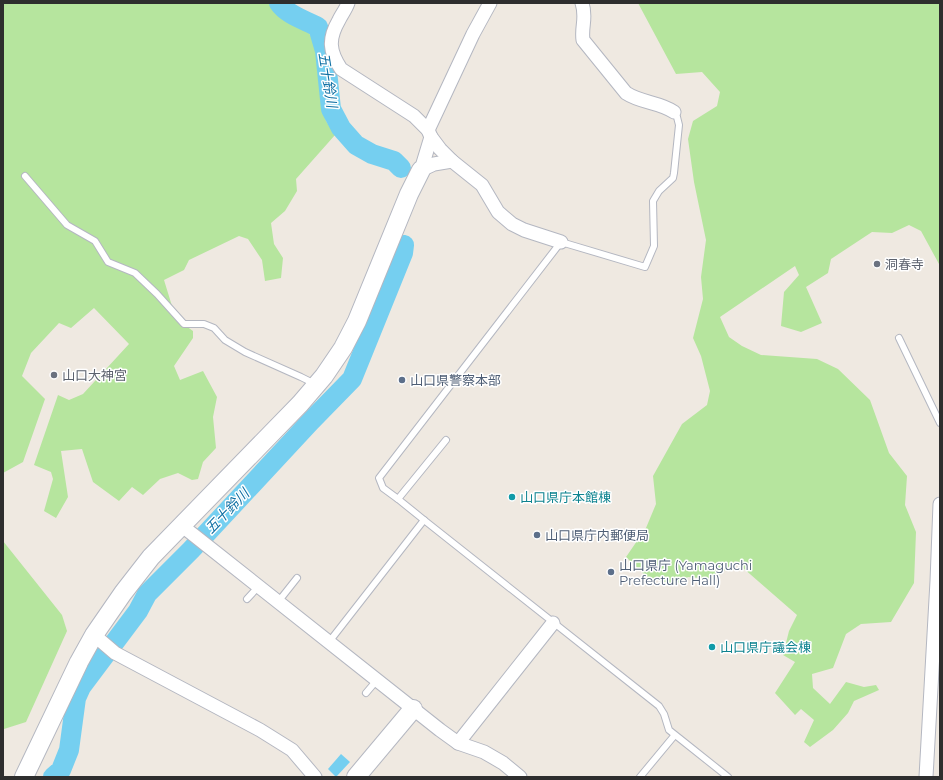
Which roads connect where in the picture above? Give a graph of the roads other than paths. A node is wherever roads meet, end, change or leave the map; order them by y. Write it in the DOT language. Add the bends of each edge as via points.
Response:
graph roads {
  1 [pos="348,3"];
  2 [pos="490,3"];
  3 [pos="582,3"];
  4 [pos="674,112"];
  5 [pos="430,134"];
  6 [pos="452,161"];
  7 [pos="421,170"];
  8 [pos="25,176"];
  9 [pos="560,242"];
  10 [pos="899,338"];
  11 [pos="316,385"];
  12 [pos="940,423"];
  13 [pos="446,440"];
  14 [pos="398,499"];
  15 [pos="940,504"];
  16 [pos="424,520"];
  17 [pos="188,531"];
  18 [pos="297,578"];
  19 [pos="258,586"];
  20 [pos="247,600"];
  21 [pos="278,602"];
  22 [pos="553,623"];
  23 [pos="98,638"];
  24 [pos="329,642"];
  25 [pos="378,680"];
  26 [pos="366,693"];
  27 [pos="412,709"];
  28 [pos="674,736"];
  29 [pos="458,743"];
  30 [pos="24,777"];
  31 [pos="315,777"];
  32 [pos="356,777"];
  33 [pos="520,777"];
  34 [pos="640,777"];
  35 [pos="728,777"];
  36 [pos="926,777"];
  1 -- 5 [label="street" via="332,34 331,47 335,60 341,69 414,116"];
  2 -- 5 [label="street" via="473,34"];
  3 -- 4 [label="street" via="585,14 583,40 626,93 634,98 667,107"];
  4 -- 9 [label="lane" via="679,124 674,173 673,178 659,191 653,201 654,246 645,267"];
  5 -- 6 [label="street"];
  5 -- 7 [label="street"];
  6 -- 7 [label="street" via="434,164"];
  6 -- 9 [label="street" via="482,185 498,212 512,224"];
  7 -- 11 [label="street" via="357,321 343,348"];
  8 -- 11 [label="lane" via="67,225 95,241 108,262 135,272 184,324 204,324 214,328 225,340 245,352"];
  9 -- 14 [label="lane" via="379,478 383,488"];
  10 -- 12 [label="lane"];
  11 -- 17 [label="street"];
  13 -- 14 [label="lane"];
  14 -- 16 [label="lane"];
  15 -- 36 [label="street"];
  16 -- 22 [label="lane"];
  16 -- 24 [label="lane"];
  17 -- 19 [label="street"];
  17 -- 23 [label="street" via="151,557 123,593"];
  18 -- 21 [label="lane"];
  19 -- 20 [label="lane"];
  19 -- 21 [label="street"];
  21 -- 24 [label="street"];
  22 -- 28 [label="lane" via="659,706"];
  22 -- 29 [label="street"];
  23 -- 30 [label="street" via="79,662"];
  23 -- 31 [label="street" via="115,653 260,730 292,750"];
  24 -- 25 [label="street"];
  25 -- 26 [label="lane"];
  25 -- 27 [label="street"];
  27 -- 29 [label="street"];
  27 -- 32 [label="street"];
  28 -- 34 [label="lane"];
  28 -- 35 [label="lane"];
  29 -- 33 [label="street" via="484,752"];
}
